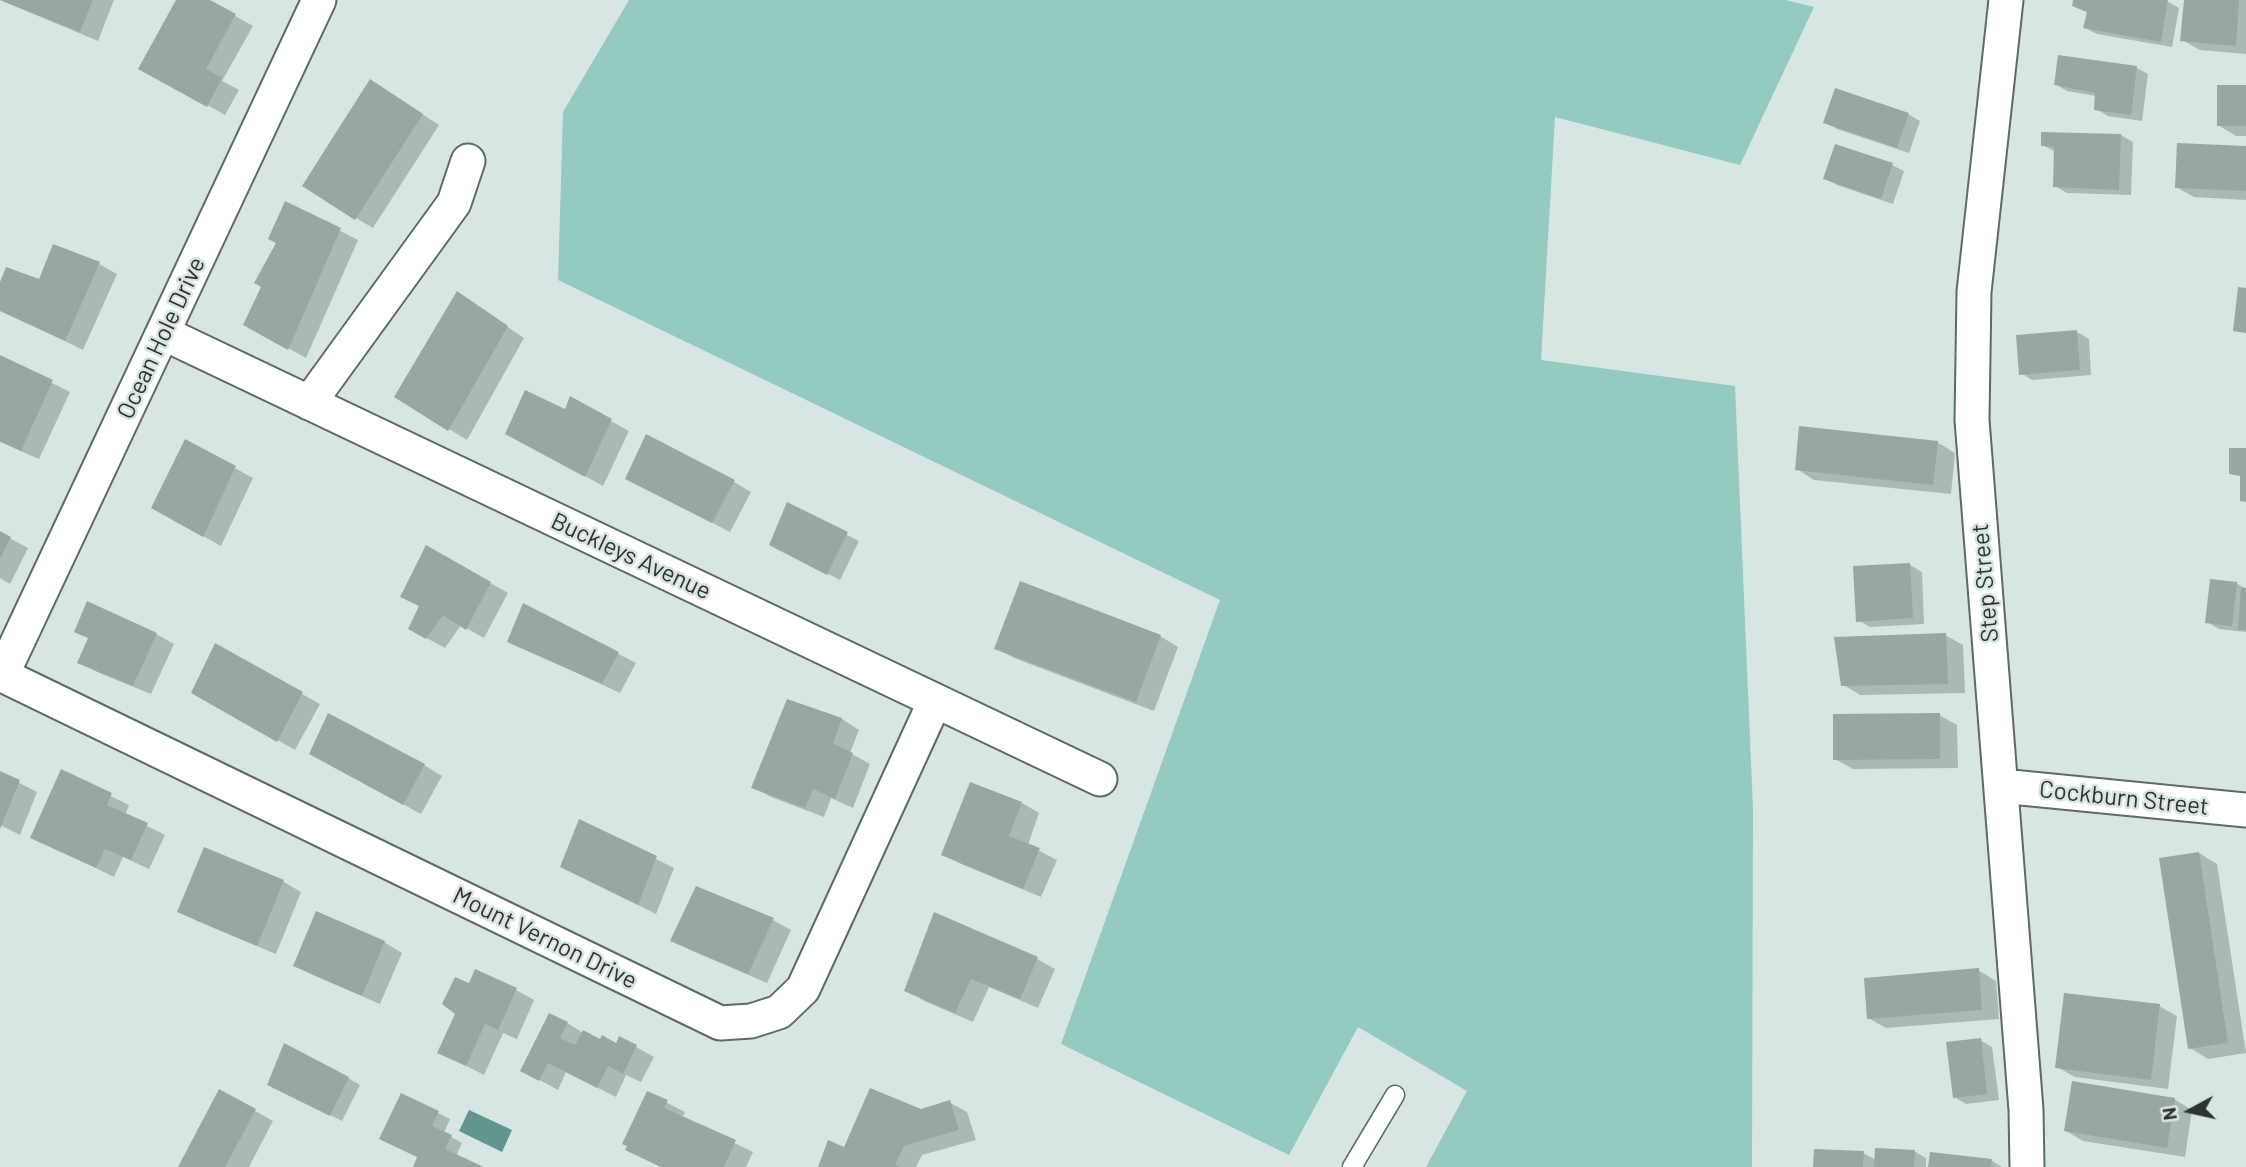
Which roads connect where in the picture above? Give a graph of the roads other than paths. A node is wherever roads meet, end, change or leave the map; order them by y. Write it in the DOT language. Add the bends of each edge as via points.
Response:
graph roads {
  1 [pos="318,0"];
  2 [pos="2006,0"];
  3 [pos="468,161"];
  4 [pos="163,333"];
  5 [pos="309,403"];
  6 [pos="1,674"];
  7 [pos="935,701"];
  8 [pos="1100,779"];
  9 [pos="2001,786"];
  10 [pos="2246,810"];
  11 [pos="1395,1095"];
  12 [pos="1352,1167"];
  13 [pos="2027,1167"];
  1 -- 4 [label="street, Ocean Hole Drive"];
  2 -- 9 [label="street, Step Street" via="1975,292 1972,421"];
  3 -- 5 [label="street" via="454,203"];
  4 -- 5 [label="street, Buckleys Avenue"];
  4 -- 6 [label="street, Ocean Hole Drive"];
  5 -- 7 [label="street, Buckleys Avenue"];
  6 -- 7 [label="street, Mount Vernon Drive" via="720,1023 751,1021 779,1012 803,989"];
  7 -- 8 [label="street, Buckleys Avenue"];
  9 -- 10 [label="street, Cockburn Street"];
  9 -- 13 [label="street, Step Street"];
  11 -- 12 [label="lane"];
}
